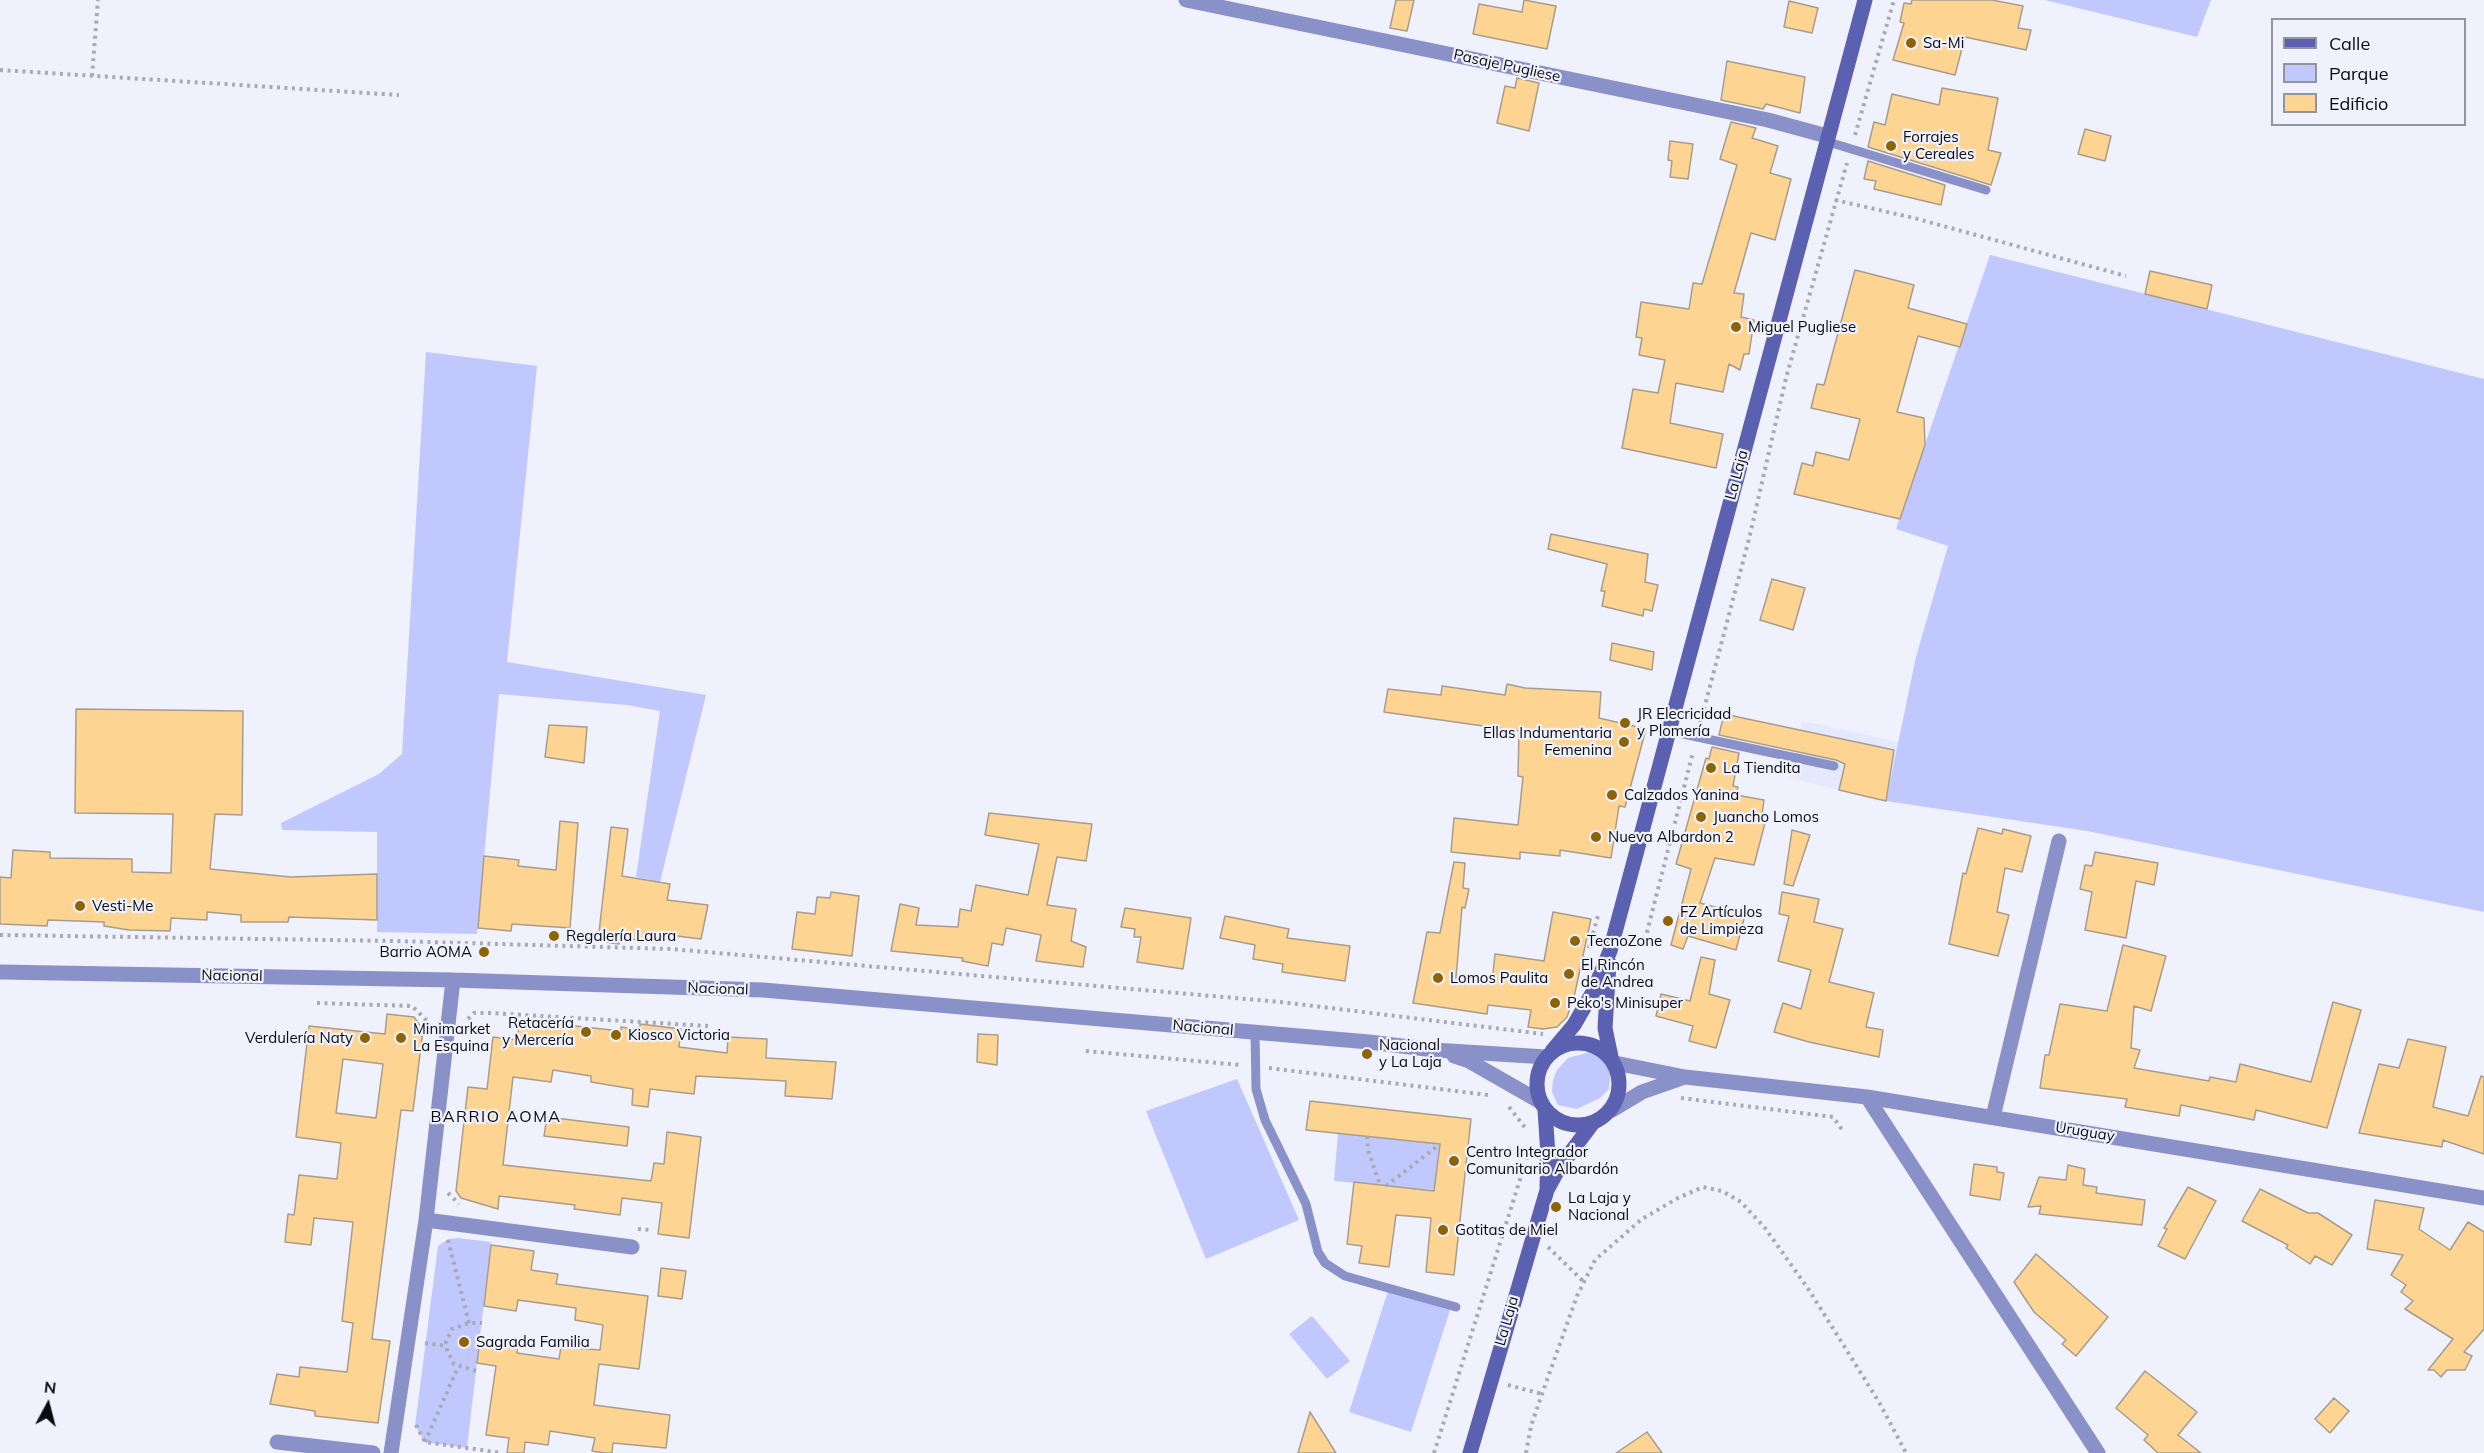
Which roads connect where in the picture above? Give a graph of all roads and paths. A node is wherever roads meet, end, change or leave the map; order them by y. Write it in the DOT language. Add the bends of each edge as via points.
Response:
graph roads {
  1 [pos="98,0"];
  2 [pos="1186,0"];
  3 [pos="1865,0"];
  4 [pos="1894,0"];
  5 [pos="0,70"];
  6 [pos="92,76"];
  7 [pos="399,95"];
  8 [pos="1826,139"];
  9 [pos="1851,149"];
  10 [pos="1986,190"];
  11 [pos="1811,194"];
  12 [pos="1837,200"];
  13 [pos="2126,276"];
  14 [pos="1669,731"];
  15 [pos="1697,736"];
  16 [pos="1834,766"];
  17 [pos="2059,842"];
  18 [pos="0,935"];
  19 [pos="1645,940"];
  20 [pos="1610,951"];
  21 [pos="0,972"];
  22 [pos="453,980"];
  23 [pos="317,1003"];
  24 [pos="708,1026"];
  25 [pos="467,1027"];
  26 [pos="432,1029"];
  27 [pos="1254,1032"];
  28 [pos="1550,1035"];
  29 [pos="1434,1050"];
  30 [pos="1086,1051"];
  31 [pos="1549,1054"];
  32 [pos="1613,1060"];
  33 [pos="1255,1066"];
  34 [pos="1685,1077"];
  35 [pos="1495,1096"];
  36 [pos="1671,1097"];
  37 [pos="1867,1097"];
  38 [pos="1504,1104"];
  39 [pos="1542,1105"];
  40 [pos="1612,1110"];
  41 [pos="1993,1117"];
  42 [pos="1592,1124"];
  43 [pos="1843,1131"];
  44 [pos="1528,1135"];
  45 [pos="1367,1136"];
  46 [pos="1440,1144"];
  47 [pos="1531,1144"];
  48 [pos="449,1184"];
  49 [pos="1380,1185"];
  50 [pos="1386,1186"];
  51 [pos="1546,1190"];
  52 [pos="2484,1198"];
  53 [pos="463,1206"];
  54 [pos="426,1220"];
  55 [pos="627,1228"];
  56 [pos="650,1230"];
  57 [pos="458,1238"];
  58 [pos="448,1239"];
  59 [pos="1531,1240"];
  60 [pos="443,1242"];
  61 [pos="632,1247"];
  62 [pos="1584,1282"];
  63 [pos="1456,1307"];
  64 [pos="469,1323"];
  65 [pos="482,1323"];
  66 [pos="427,1333"];
  67 [pos="425,1343"];
  68 [pos="447,1346"];
  69 [pos="424,1354"];
  70 [pos="458,1367"];
  71 [pos="476,1371"];
  72 [pos="1490,1380"];
  73 [pos="1542,1394"];
  74 [pos="416,1416"];
  75 [pos="277,1442"];
  76 [pos="425,1442"];
  77 [pos="373,1453"];
  78 [pos="391,1453"];
  79 [pos="502,1453"];
  80 [pos="1434,1453"];
  81 [pos="1470,1453"];
  82 [pos="1526,1453"];
  83 [pos="1906,1453"];
  84 [pos="2098,1453"];
  1 -- 6 [label="path"];
  2 -- 8 [label="street, Pasaje Pugliese" via="1768,120"];
  3 -- 8 [label="main road, La Laja"];
  4 -- 9 [label="path"];
  5 -- 6 [label="path"];
  6 -- 7 [label="path"];
  8 -- 9 [label="lane"];
  8 -- 11 [label="main road, La Laja"];
  9 -- 10 [label="lane"];
  9 -- 12 [label="path"];
  11 -- 12 [label="path"];
  11 -- 14 [label="main road, La Laja"];
  12 -- 13 [label="path"];
  12 -- 15 [label="path" via="1786,378"];
  14 -- 15 [label="lane"];
  14 -- 20 [label="main road, La Laja"];
  15 -- 16 [label="lane"];
  15 -- 19 [label="path"];
  17 -- 41 [label="street"];
  18 -- 28 [label="path" via="394,940 672,950 1281,1002"];
  20 -- 31 [label="main road, La Laja" via="1589,1000"];
  20 -- 32 [label="main road, La Laja" via="1605,1029"];
  21 -- 22 [label="street, Nacional"];
  22 -- 27 [label="street, Nacional" via="763,990"];
  22 -- 54 [label="street"];
  23 -- 26 [label="path" via="412,1006"];
  24 -- 25 [label="path" via="474,1013 468,1017"];
  27 -- 29 [label="street, Nacional"];
  27 -- 33 [label="lane"];
  29 -- 31 [label="street, Nacional"];
  29 -- 39 [label="street, Nacional" via="1469,1061"];
  30 -- 33 [label="path"];
  31 -- 32 [label="main road" via="1572,1042 1593,1044"];
  31 -- 39 [label="main road" via="1536,1078"];
  32 -- 34 [label="street, Uruguay"];
  32 -- 40 [label="main road" via="1620,1079 1619,1095"];
  33 -- 35 [label="path"];
  33 -- 63 [label="lane" via="1256,1089 1265,1120 1306,1204 1318,1252 1326,1263 1344,1276"];
  34 -- 37 [label="street, Uruguay"];
  34 -- 40 [label="street, Uruguay" via="1642,1092"];
  36 -- 43 [label="path" via="1833,1117"];
  37 -- 41 [label="street, Uruguay"];
  37 -- 84 [label="street"];
  38 -- 44 [label="path" via="1526,1126"];
  39 -- 42 [label="main road" via="1558,1121 1574,1126"];
  39 -- 51 [label="main road, La Laja" via="1548,1155"];
  40 -- 42 [label="main road"];
  41 -- 52 [label="street, Uruguay"];
  42 -- 51 [label="main road, La Laja"];
  45 -- 49 [label="path"];
  46 -- 50 [label="path"];
  47 -- 80 [label="path"];
  48 -- 53 [label="path" via="447,1194"];
  51 -- 59 [label="main road, La Laja"];
  54 -- 61 [label="street"];
  54 -- 78 [label="street"];
  55 -- 56 [label="path"];
  57 -- 58 [label="path"];
  58 -- 60 [label="path"];
  58 -- 64 [label="path"];
  59 -- 62 [label="path" via="1553,1249"];
  59 -- 72 [label="main road, La Laja"];
  62 -- 73 [label="path"];
  62 -- 83 [label="path" via="1595,1260 1642,1219 1703,1187 1722,1191 1741,1202 1765,1228 1809,1290"];
  64 -- 65 [label="path"];
  64 -- 68 [label="path" via="452,1329"];
  66 -- 67 [label="path"];
  67 -- 68 [label="path"];
  67 -- 69 [label="path"];
  68 -- 70 [label="path"];
  70 -- 71 [label="path"];
  70 -- 76 [label="path"];
  72 -- 73 [label="path"];
  72 -- 81 [label="main road, La Laja"];
  73 -- 82 [label="path"];
  74 -- 76 [label="path" via="416,1426"];
  75 -- 77 [label="street"];
  76 -- 79 [label="path"];
}
